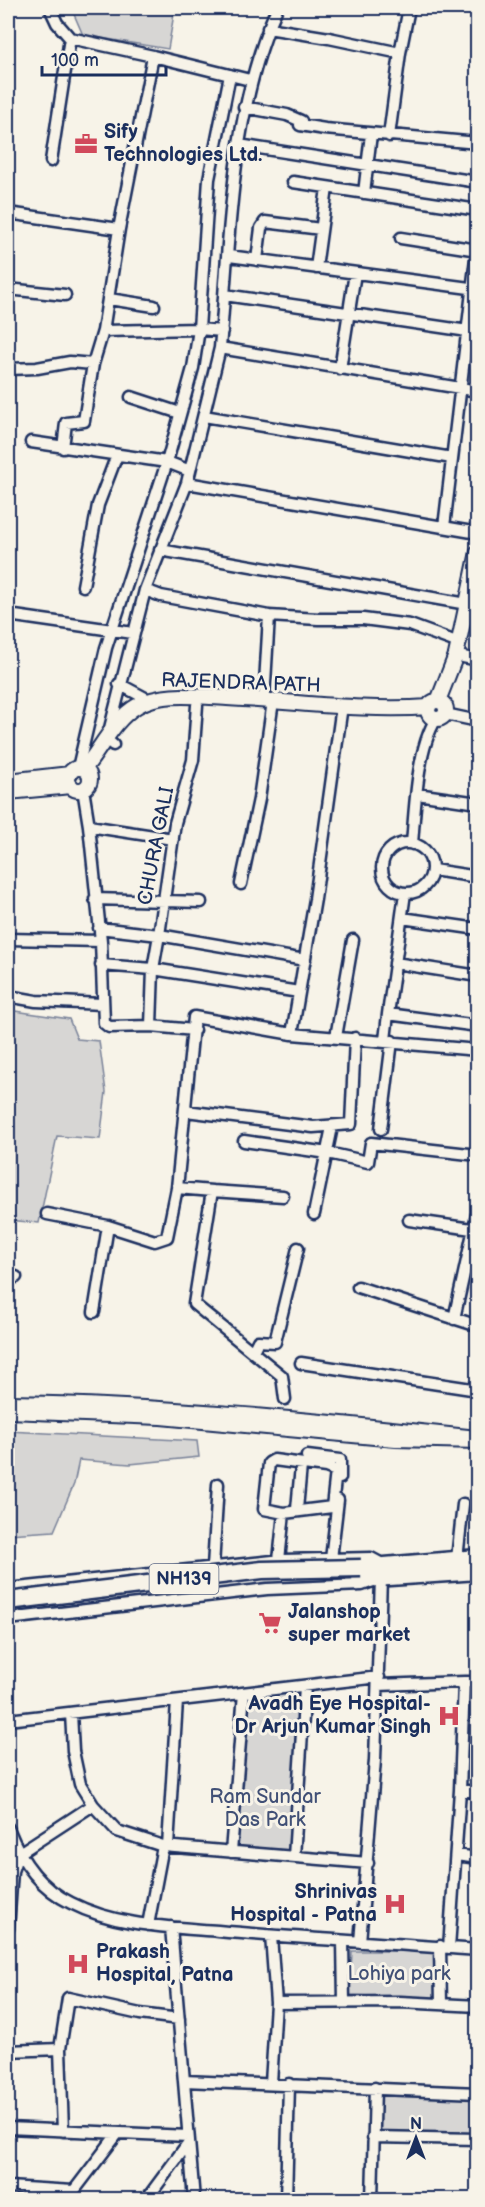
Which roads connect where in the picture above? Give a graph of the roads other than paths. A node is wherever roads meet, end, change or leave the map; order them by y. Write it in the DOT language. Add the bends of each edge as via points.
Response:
graph roads {
  1 [pos="50,8"];
  2 [pos="277,8"];
  3 [pos="409,8"];
  4 [pos="268,28"];
  5 [pos="70,38"];
  6 [pos="400,53"];
  7 [pos="153,56"];
  8 [pos="230,75"];
  9 [pos="250,80"];
  10 [pos="244,107"];
  11 [pos="371,134"];
  12 [pos="389,136"];
  13 [pos="477,143"];
  14 [pos="239,145"];
  15 [pos="51,161"];
  16 [pos="367,166"];
  17 [pos="293,182"];
  18 [pos="477,182"];
  19 [pos="327,188"];
  20 [pos="364,194"];
  21 [pos="477,210"];
  22 [pos="8,213"];
  23 [pos="321,229"];
  24 [pos="119,230"];
  25 [pos="400,238"];
  26 [pos="477,247"];
  27 [pos="229,256"];
  28 [pos="257,260"];
  29 [pos="316,268"];
  30 [pos="356,273"];
  31 [pos="8,289"];
  32 [pos="475,289"];
  33 [pos="65,295"];
  34 [pos="225,295"];
  35 [pos="109,299"];
  36 [pos="154,306"];
  37 [pos="349,313"];
  38 [pos="199,329"];
  39 [pos="103,331"];
  40 [pos="222,331"];
  41 [pos="468,331"];
  42 [pos="220,348"];
  43 [pos="93,364"];
  44 [pos="8,369"];
  45 [pos="340,369"];
  46 [pos="460,389"];
  47 [pos="477,391"];
  48 [pos="131,397"];
  49 [pos="180,413"];
  50 [pos="204,416"];
  51 [pos="31,442"];
  52 [pos="63,448"];
  53 [pos="117,455"];
  54 [pos="452,458"];
  55 [pos="166,462"];
  56 [pos="188,477"];
  57 [pos="444,527"];
  58 [pos="477,533"];
  59 [pos="160,550"];
  60 [pos="477,552"];
  61 [pos="477,585"];
  62 [pos="83,586"];
  63 [pos="145,590"];
  64 [pos="473,604"];
  65 [pos="8,615"];
  66 [pos="269,616"];
  67 [pos="112,628"];
  68 [pos="133,633"];
  69 [pos="459,643"];
  70 [pos="463,657"];
  71 [pos="477,660"];
  72 [pos="119,684"];
  73 [pos="149,700"];
  74 [pos="268,704"];
  75 [pos="197,705"];
  76 [pos="437,710"];
  77 [pos="341,713"];
  78 [pos="477,721"];
  79 [pos="110,743"];
  80 [pos="79,777"];
  81 [pos="8,782"];
  82 [pos="8,792"];
  83 [pos="417,794"];
  84 [pos="477,803"];
  85 [pos="89,826"];
  86 [pos="173,839"];
  87 [pos="412,844"];
  88 [pos="433,870"];
  89 [pos="477,877"];
  90 [pos="241,884"];
  91 [pos="405,893"];
  92 [pos="95,899"];
  93 [pos="163,901"];
  94 [pos="201,902"];
  95 [pos="402,918"];
  96 [pos="99,928"];
  97 [pos="477,929"];
  98 [pos="159,935"];
  99 [pos="8,939"];
  100 [pos="353,940"];
  101 [pos="101,941"];
  102 [pos="305,960"];
  103 [pos="395,963"];
  104 [pos="102,965"];
  105 [pos="153,969"];
  106 [pos="477,976"];
  107 [pos="299,992"];
  108 [pos="8,996"];
  109 [pos="102,1004"];
  110 [pos="388,1014"];
  111 [pos="152,1026"];
  112 [pos="477,1026"];
  113 [pos="194,1030"];
  114 [pos="292,1034"];
  115 [pos="336,1037"];
  116 [pos="356,1038"];
  117 [pos="388,1041"];
  118 [pos="477,1050"];
  119 [pos="186,1111"];
  120 [pos="332,1127"];
  121 [pos="381,1129"];
  122 [pos="244,1141"];
  123 [pos="328,1153"];
  124 [pos="477,1155"];
  125 [pos="177,1188"];
  126 [pos="212,1191"];
  127 [pos="283,1196"];
  128 [pos="477,1210"];
  129 [pos="47,1214"];
  130 [pos="314,1214"];
  131 [pos="409,1220"];
  132 [pos="108,1226"];
  133 [pos="472,1229"];
  134 [pos="298,1248"];
  135 [pos="358,1287"];
  136 [pos="94,1312"];
  137 [pos="454,1319"];
  138 [pos="477,1326"];
  139 [pos="254,1351"];
  140 [pos="301,1363"];
  141 [pos="477,1390"];
  142 [pos="285,1399"];
  143 [pos="304,1461"];
  144 [pos="218,1484"];
  145 [pos="463,1504"];
  146 [pos="297,1509"];
  147 [pos="284,1513"];
  148 [pos="477,1558"];
  149 [pos="331,1559"];
  150 [pos="457,1559"];
  151 [pos="279,1560"];
  152 [pos="213,1567"];
  153 [pos="477,1571"];
  154 [pos="382,1572"];
  155 [pos="360,1573"];
  156 [pos="104,1578"];
  157 [pos="8,1589"];
  158 [pos="8,1601"];
  159 [pos="106,1609"];
  160 [pos="8,1612"];
  161 [pos="8,1619"];
  162 [pos="378,1681"];
  163 [pos="464,1682"];
  164 [pos="477,1682"];
  165 [pos="305,1686"];
  166 [pos="244,1693"];
  167 [pos="177,1701"];
  168 [pos="71,1713"];
  169 [pos="8,1720"];
  170 [pos="460,1790"];
  171 [pos="477,1791"];
  172 [pos="93,1805"];
  173 [pos="8,1828"];
  174 [pos="166,1846"];
  175 [pos="231,1852"];
  176 [pos="18,1854"];
  177 [pos="456,1856"];
  178 [pos="294,1857"];
  179 [pos="477,1857"];
  180 [pos="368,1863"];
  181 [pos="148,1925"];
  182 [pos="171,1927"];
  183 [pos="8,1929"];
  184 [pos="271,1936"];
  185 [pos="343,1941"];
  186 [pos="360,1942"];
  187 [pos="445,1947"];
  188 [pos="477,1950"];
  189 [pos="344,2002"];
  190 [pos="276,2003"];
  191 [pos="441,2004"];
  192 [pos="477,2006"];
  193 [pos="179,2019"];
  194 [pos="60,2049"];
  195 [pos="8,2050"];
  196 [pos="184,2081"];
  197 [pos="270,2083"];
  198 [pos="289,2084"];
  199 [pos="375,2088"];
  200 [pos="477,2093"];
  201 [pos="8,2128"];
  202 [pos="63,2131"];
  203 [pos="118,2133"];
  204 [pos="373,2137"];
  205 [pos="188,2139"];
  206 [pos="477,2139"];
  207 [pos="8,2187"];
  208 [pos="70,2195"];
  209 [pos="146,2199"];
  210 [pos="194,2199"];
  211 [pos="285,2199"];
  212 [pos="372,2199"];
  1 -- 5 [label="street"];
  2 -- 4 [label="street"];
  3 -- 6 [label="street"];
  4 -- 6 [label="street"];
  4 -- 9 [label="street"];
  5 -- 7 [label="street"];
  5 -- 15 [label="street"];
  6 -- 12 [label="street"];
  7 -- 8 [label="street"];
  7 -- 24 [label="street"];
  8 -- 9 [label="street"];
  8 -- 38 [label="street" via="210,179"];
  9 -- 10 [label="street"];
  10 -- 11 [label="street" via="287,115 300,125"];
  10 -- 14 [label="street"];
  11 -- 12 [label="street"];
  11 -- 16 [label="street"];
  12 -- 13 [label="street"];
  14 -- 16 [label="street"];
  14 -- 27 [label="street"];
  16 -- 18 [label="street"];
  16 -- 20 [label="street"];
  17 -- 19 [label="street"];
  19 -- 20 [label="street"];
  19 -- 23 [label="street"];
  20 -- 21 [label="street"];
  22 -- 24 [label="street"];
  23 -- 28 [label="street" via="265,222"];
  23 -- 29 [label="street"];
  24 -- 35 [label="street"];
  25 -- 26 [label="street"];
  26 -- 32 [label="street"];
  27 -- 28 [label="street"];
  27 -- 34 [label="street"];
  28 -- 29 [label="street"];
  29 -- 30 [label="street"];
  30 -- 32 [label="street"];
  30 -- 37 [label="street"];
  31 -- 33 [label="street"];
  32 -- 41 [label="street"];
  34 -- 37 [label="street"];
  34 -- 40 [label="street"];
  35 -- 36 [label="street"];
  35 -- 39 [label="street"];
  37 -- 41 [label="street"];
  37 -- 45 [label="street"];
  38 -- 39 [label="street"];
  38 -- 40 [label="street"];
  38 -- 49 [label="street"];
  39 -- 43 [label="street"];
  40 -- 42 [label="street"];
  41 -- 46 [label="street"];
  42 -- 45 [label="street"];
  42 -- 50 [label="street"];
  43 -- 44 [label="street" via="63,362"];
  43 -- 52 [label="street" via="84,421 66,423"];
  45 -- 46 [label="street"];
  46 -- 47 [label="street"];
  46 -- 54 [label="street"];
  48 -- 49 [label="street"];
  49 -- 55 [label="street"];
  50 -- 54 [label="street"];
  50 -- 56 [label="street"];
  51 -- 52 [label="street"];
  52 -- 53 [label="street"];
  53 -- 55 [label="street"];
  53 -- 62 [label="street" via="98,505"];
  54 -- 57 [label="street"];
  55 -- 56 [label="street"];
  55 -- 67 [label="street"];
  56 -- 57 [label="street"];
  56 -- 59 [label="street"];
  57 -- 58 [label="street"];
  59 -- 63 [label="street"];
  59 -- 64 [label="street"];
  60 -- 64 [label="main road"];
  61 -- 64 [label="main road"];
  63 -- 66 [label="street"];
  63 -- 68 [label="street"];
  64 -- 69 [label="main road"];
  64 -- 70 [label="main road"];
  65 -- 67 [label="street"];
  66 -- 69 [label="street" via="410,625"];
  66 -- 74 [label="street"];
  67 -- 68 [label="street"];
  67 -- 80 [label="street"];
  68 -- 72 [label="street"];
  69 -- 76 [label="main road"];
  70 -- 71 [label="street"];
  70 -- 76 [label="main road"];
  72 -- 73 [label="street"];
  72 -- 79 [label="street"];
  73 -- 74 [label="main road, RAJENDRA PATH" via="165,697"];
  73 -- 79 [label="main road, RAJENDRA PATH" via="124,717"];
  74 -- 75 [label="main road, RAJENDRA PATH"];
  74 -- 76 [label="main road, RAJENDRA PATH"];
  74 -- 77 [label="main road, RAJENDRA PATH"];
  74 -- 90 [label="street" via="259,799"];
  75 -- 79 [label="main road, RAJENDRA PATH" via="166,705 140,713"];
  75 -- 86 [label="street, CHURA GALI" via="193,760"];
  76 -- 77 [label="main road, RAJENDRA PATH"];
  76 -- 78 [label="street"];
  76 -- 83 [label="street"];
  77 -- 102 [label="street"];
  79 -- 80 [label="main road, RAJENDRA PATH"];
  80 -- 81 [label="main road"];
  80 -- 82 [label="main road"];
  80 -- 85 [label="street"];
  83 -- 84 [label="street"];
  83 -- 87 [label="street"];
  85 -- 86 [label="street"];
  85 -- 92 [label="street"];
  86 -- 93 [label="street, CHURA GALI"];
  87 -- 88 [label="street" via="429,855"];
  87 -- 91 [label="street" via="392,848 383,862 382,871 390,886"];
  88 -- 89 [label="street"];
  88 -- 91 [label="street" via="427,884"];
  91 -- 95 [label="street"];
  92 -- 93 [label="street"];
  92 -- 96 [label="street"];
  93 -- 94 [label="street"];
  93 -- 98 [label="street, CHURA GALI"];
  95 -- 97 [label="street"];
  95 -- 103 [label="street"];
  96 -- 98 [label="street, CHURA GALI"];
  96 -- 101 [label="street"];
  98 -- 102 [label="street"];
  98 -- 105 [label="street"];
  99 -- 101 [label="street"];
  100 -- 115 [label="street"];
  101 -- 104 [label="street"];
  102 -- 107 [label="street"];
  103 -- 106 [label="street"];
  103 -- 110 [label="street"];
  104 -- 105 [label="street"];
  104 -- 109 [label="street"];
  105 -- 107 [label="street"];
  105 -- 111 [label="street"];
  107 -- 114 [label="street"];
  108 -- 109 [label="street"];
  109 -- 111 [label="street" via="106,1026"];
  110 -- 112 [label="street"];
  110 -- 117 [label="street"];
  111 -- 113 [label="street"];
  113 -- 114 [label="street" via="194,1017"];
  113 -- 119 [label="street"];
  114 -- 115 [label="street"];
  115 -- 116 [label="street"];
  116 -- 117 [label="street"];
  116 -- 120 [label="street" via="351,1124"];
  117 -- 118 [label="street"];
  117 -- 121 [label="street"];
  119 -- 120 [label="street" via="313,1128"];
  119 -- 125 [label="street"];
  120 -- 123 [label="street"];
  122 -- 123 [label="street"];
  123 -- 124 [label="street" via="368,1162 371,1143"];
  123 -- 130 [label="street"];
  125 -- 126 [label="street"];
  125 -- 132 [label="street" via="167,1237 155,1241"];
  126 -- 127 [label="street"];
  126 -- 139 [label="street" via="194,1304"];
  128 -- 133 [label="street"];
  129 -- 132 [label="street"];
  131 -- 133 [label="street"];
  132 -- 136 [label="street"];
  133 -- 137 [label="street"];
  134 -- 139 [label="street" via="275,1342 258,1341"];
  135 -- 137 [label="street"];
  137 -- 138 [label="street"];
  139 -- 142 [label="street" via="282,1376"];
  140 -- 141 [label="street"];
  143 -- 146 [label="street"];
  143 -- 146 [label="street" via="336,1471 332,1507"];
  143 -- 147 [label="street" via="269,1462 263,1507"];
  143 -- 149 [label="street" via="340,1460"];
  144 -- 152 [label="street"];
  145 -- 150 [label="street"];
  146 -- 147 [label="street"];
  147 -- 151 [label="street"];
  148 -- 150 [label="highway, NH139"];
  149 -- 151 [label="street"];
  149 -- 154 [label="street" via="371,1558"];
  150 -- 154 [label="highway, NH139"];
  151 -- 152 [label="street"];
  152 -- 156 [label="street"];
  153 -- 154 [label="highway, NH139"];
  154 -- 155 [label="highway, NH139"];
  154 -- 159 [label="street" via="362,1585 267,1590"];
  154 -- 162 [label="street"];
  155 -- 158 [label="highway, NH139, bridge" via="262,1570"];
  155 -- 160 [label="highway, NH139" via="261,1580"];
  156 -- 157 [label="street"];
  156 -- 159 [label="street"];
  159 -- 161 [label="street"];
  162 -- 163 [label="street"];
  162 -- 165 [label="street"];
  162 -- 180 [label="street"];
  163 -- 164 [label="street"];
  163 -- 170 [label="street"];
  165 -- 166 [label="street"];
  165 -- 178 [label="street"];
  166 -- 167 [label="street"];
  166 -- 175 [label="street"];
  167 -- 168 [label="street"];
  167 -- 174 [label="street"];
  168 -- 169 [label="street"];
  168 -- 172 [label="street" via="80,1784"];
  170 -- 171 [label="street"];
  170 -- 177 [label="street"];
  172 -- 174 [label="street" via="117,1831"];
  172 -- 176 [label="street"];
  173 -- 176 [label="street"];
  174 -- 175 [label="street"];
  174 -- 181 [label="street"];
  175 -- 178 [label="street"];
  176 -- 181 [label="street" via="42,1883 69,1903 104,1917"];
  176 -- 183 [label="street" via="12,1871"];
  177 -- 179 [label="street"];
  177 -- 187 [label="street"];
  178 -- 180 [label="street"];
  180 -- 186 [label="street"];
  181 -- 182 [label="street"];
  182 -- 184 [label="street"];
  182 -- 193 [label="street"];
  184 -- 185 [label="street"];
  184 -- 190 [label="street"];
  185 -- 186 [label="street"];
  185 -- 189 [label="street"];
  186 -- 187 [label="street"];
  187 -- 188 [label="street"];
  187 -- 191 [label="street"];
  189 -- 190 [label="street"];
  189 -- 191 [label="street"];
  190 -- 197 [label="street"];
  191 -- 192 [label="street"];
  193 -- 194 [label="street" via="68,1998"];
  193 -- 196 [label="street"];
  194 -- 195 [label="street"];
  194 -- 202 [label="street"];
  196 -- 197 [label="street"];
  196 -- 205 [label="street"];
  197 -- 198 [label="street"];
  198 -- 199 [label="street"];
  198 -- 211 [label="street"];
  199 -- 200 [label="street"];
  199 -- 204 [label="street"];
  201 -- 202 [label="street"];
  202 -- 203 [label="street"];
  203 -- 205 [label="street"];
  203 -- 208 [label="street"];
  204 -- 206 [label="street"];
  204 -- 212 [label="street"];
  205 -- 209 [label="street"];
  205 -- 210 [label="street"];
  207 -- 208 [label="street"];
}
